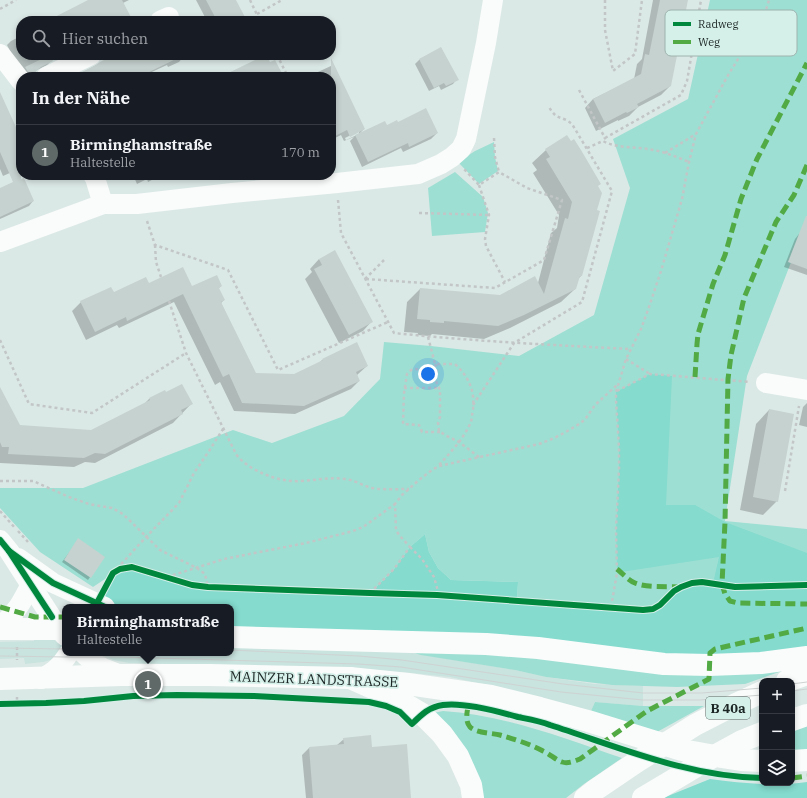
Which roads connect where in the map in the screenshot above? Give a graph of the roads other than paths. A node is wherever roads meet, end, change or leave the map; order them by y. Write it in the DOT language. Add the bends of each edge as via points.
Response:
graph roads {
  1 [pos="493,0"];
  2 [pos="0,54"];
  3 [pos="81,60"];
  4 [pos="56,72"];
  5 [pos="16,75"];
  6 [pos="96,180"];
  7 [pos="103,204"];
  8 [pos="0,242"];
  9 [pos="766,384"];
  10 [pos="805,390"];
  11 [pos="4,546"];
  12 [pos="53,583"];
  13 [pos="31,584"];
  14 [pos="70,604"];
  15 [pos="98,604"];
  16 [pos="0,625"];
  17 [pos="0,629"];
  18 [pos="62,630"];
  19 [pos="62,631"];
  20 [pos="234,637"];
  21 [pos="67,656"];
  22 [pos="86,656"];
  23 [pos="807,657"];
  24 [pos="807,674"];
  25 [pos="121,675"];
  26 [pos="41,678"];
  27 [pos="350,678"];
  28 [pos="795,678"];
  29 [pos="8,679"];
  30 [pos="759,693"];
  31 [pos="807,715"];
  32 [pos="795,719"];
  33 [pos="759,734"];
  34 [pos="807,760"];
  35 [pos="759,761"];
  36 [pos="795,761"];
  37 [pos="473,798"];
  38 [pos="586,798"];
  39 [pos="643,798"];
  1 -- 7 [label="street" via="466,139 461,149 441,164 418,174 137,204"];
  2 -- 5 [label="street"];
  3 -- 4 [label="street"];
  6 -- 7 [label="street"];
  7 -- 8 [label="street"];
  9 -- 10 [label="street"];
  11 -- 12 [label="street"];
  11 -- 13 [label="street"];
  12 -- 14 [label="street"];
  12 -- 15 [label="street"];
  13 -- 16 [label="street" via="15,611"];
  13 -- 18 [label="street"];
  17 -- 19 [label="main road"];
  20 -- 23 [label="main road" via="486,644 664,664 761,663"];
  21 -- 26 [label="street" via="54,672"];
  22 -- 25 [label="street" via="103,668"];
  24 -- 28 [label="main road"];
  25 -- 26 [label="main road, MAINZER LANDSTRASSE"];
  25 -- 27 [label="main road, MAINZER LANDSTRASSE"];
  26 -- 29 [label="main road, MAINZER LANDSTRASSE"];
  27 -- 35 [label="main road, MAINZER LANDSTRASSE" via="491,696 588,721 682,750"];
  27 -- 37 [label="main road" via="395,698 422,714 442,734 458,756 471,785"];
  30 -- 38 [label="main road, B 40a" via="694,725"];
  31 -- 32 [label="main road"];
  33 -- 39 [label="main road, B 40a" via="700,764"];
  34 -- 36 [label="main road"];
}
